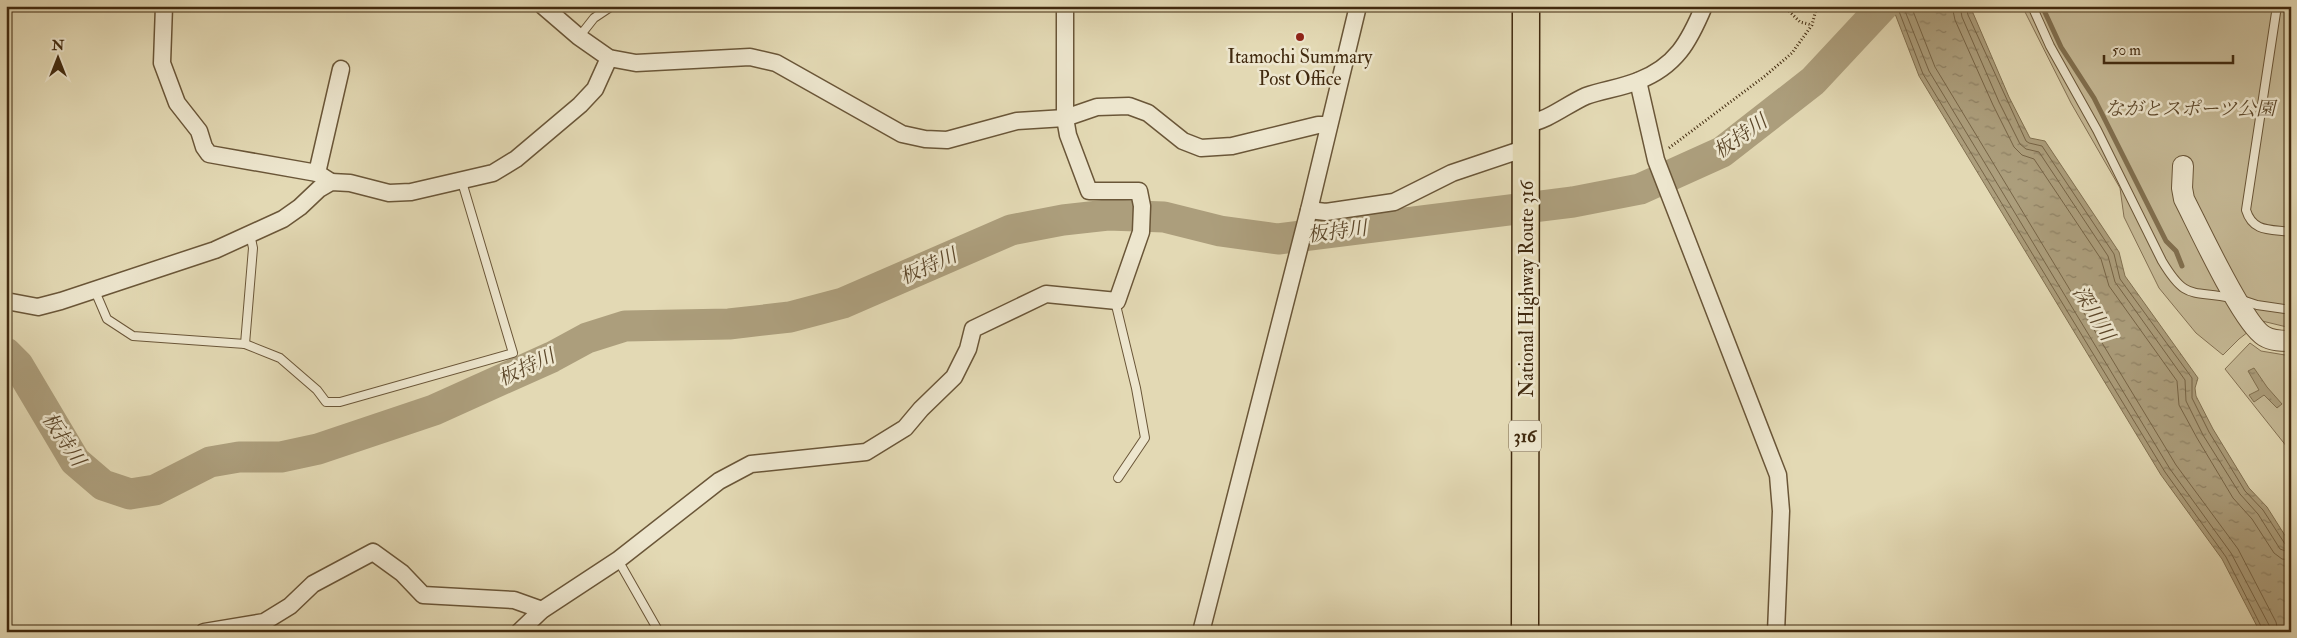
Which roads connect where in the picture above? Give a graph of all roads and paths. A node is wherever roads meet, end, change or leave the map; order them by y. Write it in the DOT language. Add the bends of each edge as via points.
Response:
graph roads {
  1 [pos="164,6"];
  2 [pos="543,6"];
  3 [pos="612,6"];
  4 [pos="1065,6"];
  5 [pos="1358,6"];
  6 [pos="1526,6"];
  7 [pos="1704,6"];
  8 [pos="1784,6"];
  9 [pos="1817,6"];
  10 [pos="2032,6"];
  11 [pos="2278,6"];
  12 [pos="1812,26"];
  13 [pos="579,37"];
  14 [pos="609,58"];
  15 [pos="341,69"];
  16 [pos="1638,81"];
  17 [pos="1065,118"];
  18 [pos="1329,125"];
  19 [pos="1527,147"];
  20 [pos="1655,156"];
  21 [pos="2183,166"];
  22 [pos="317,173"];
  23 [pos="331,182"];
  24 [pos="462,182"];
  25 [pos="1308,216"];
  26 [pos="2291,232"];
  27 [pos="250,234"];
  28 [pos="95,291"];
  29 [pos="2237,299"];
  30 [pos="6,301"];
  31 [pos="1115,301"];
  32 [pos="2291,310"];
  33 [pos="2291,341"];
  34 [pos="245,344"];
  35 [pos="1118,478"];
  36 [pos="618,560"];
  37 [pos="542,610"];
  38 [pos="204,632"];
  39 [pos="519,632"];
  40 [pos="659,632"];
  41 [pos="1201,632"];
  42 [pos="1526,632"];
  43 [pos="1776,632"];
  1 -- 22 [label="street" via="162,62 177,103 199,132 209,154"];
  2 -- 13 [label="street"];
  3 -- 13 [label="lane" via="594,18"];
  4 -- 17 [label="street"];
  5 -- 18 [label="street"];
  6 -- 19 [label="highway, National Highway Route 316 / 316"];
  7 -- 16 [label="street" via="1690,39 1674,59"];
  8 -- 12 [label="path" via="1800,22"];
  9 -- 12 [label="path"];
  10 -- 29 [label="lane" via="2174,281 2188,291"];
  11 -- 26 [label="lane" via="2246,210 2256,227"];
  12 -- 20 [label="path" via="1792,52 1765,76"];
  13 -- 14 [label="street"];
  14 -- 17 [label="street" via="636,62 750,57 776,63 902,134 925,140 947,140 1017,121"];
  14 -- 24 [label="street" via="595,89 580,105 523,153 493,173"];
  15 -- 22 [label="street"];
  16 -- 19 [label="street" via="1586,96 1537,122"];
  16 -- 20 [label="street"];
  17 -- 18 [label="street" via="1097,107 1129,106 1148,113 1183,141 1201,148 1232,146"];
  17 -- 31 [label="street" via="1089,191 1139,191 1142,232"];
  18 -- 25 [label="street"];
  19 -- 25 [label="street" via="1452,173 1394,202"];
  19 -- 42 [label="highway, National Highway Route 316 / 316"];
  20 -- 43 [label="street" via="1778,475 1781,511"];
  21 -- 29 [label="street" via="2184,199"];
  22 -- 23 [label="street"];
  23 -- 24 [label="street" via="350,183 389,193"];
  23 -- 27 [label="street" via="283,219"];
  24 -- 34 [label="lane" via="513,354 340,402 326,402 280,358"];
  25 -- 41 [label="street"];
  27 -- 28 [label="street" via="215,250"];
  27 -- 34 [label="lane" via="253,248"];
  28 -- 30 [label="street" via="38,307"];
  28 -- 34 [label="lane" via="107,319 133,336"];
  29 -- 32 [label="lane"];
  29 -- 33 [label="street" via="2256,330 2265,337"];
  31 -- 35 [label="lane" via="1145,438"];
  31 -- 36 [label="street" via="1046,294 973,329 968,349 954,376 905,428 866,452 751,464 719,481"];
  36 -- 37 [label="street"];
  36 -- 40 [label="lane"];
  37 -- 38 [label="street" via="514,600 423,595 402,573 373,552 313,584 290,606 264,622"];
  37 -- 39 [label="street"];
}
